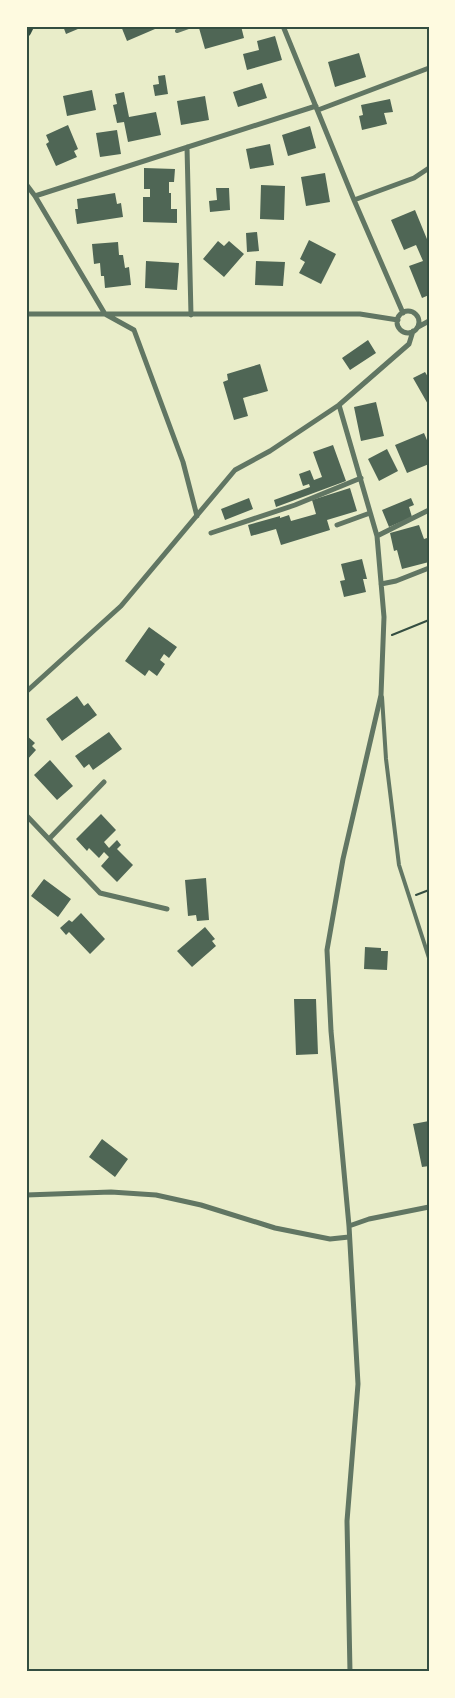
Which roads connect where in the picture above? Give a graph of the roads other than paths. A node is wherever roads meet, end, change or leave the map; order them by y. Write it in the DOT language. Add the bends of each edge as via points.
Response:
graph roads {
  1 [pos="29,26"];
  2 [pos="191,26"];
  3 [pos="283,26"];
  4 [pos="26,32"];
  5 [pos="177,32"];
  6 [pos="429,68"];
  7 [pos="317,108"];
  8 [pos="187,148"];
  9 [pos="429,168"];
  10 [pos="26,184"];
  11 [pos="35,196"];
  12 [pos="354,200"];
  13 [pos="403,313"];
  14 [pos="26,314"];
  15 [pos="105,314"];
  16 [pos="191,315"];
  17 [pos="398,320"];
  18 [pos="429,321"];
  19 [pos="418,326"];
  20 [pos="413,331"];
  21 [pos="339,405"];
  22 [pos="360,478"];
  23 [pos="429,510"];
  24 [pos="370,513"];
  25 [pos="197,516"];
  26 [pos="337,525"];
  27 [pos="211,533"];
  28 [pos="377,536"];
  29 [pos="429,568"];
  30 [pos="381,584"];
  31 [pos="26,692"];
  32 [pos="381,695"];
  33 [pos="104,782"];
  34 [pos="26,815"];
  35 [pos="48,839"];
  36 [pos="166,909"];
  37 [pos="429,958"];
  38 [pos="26,1195"];
  39 [pos="428,1208"];
  40 [pos="349,1226"];
  41 [pos="350,1237"];
  42 [pos="350,1672"];
  1 -- 4 [label="main road"];
  2 -- 5 [label="lane"];
  3 -- 7 [label="street"];
  6 -- 7 [label="street"];
  7 -- 8 [label="street"];
  7 -- 12 [label="street"];
  8 -- 11 [label="street"];
  8 -- 16 [label="street"];
  9 -- 12 [label="street" via="414,178"];
  10 -- 11 [label="street"];
  11 -- 15 [label="street"];
  12 -- 13 [label="street"];
  13 -- 17 [label="street"];
  13 -- 19 [label="street" via="415,314"];
  14 -- 15 [label="street"];
  15 -- 16 [label="street"];
  15 -- 25 [label="street" via="134,330 182,462"];
  16 -- 17 [label="street" via="360,314"];
  17 -- 20 [label="street" via="400,330"];
  18 -- 19 [label="street"];
  19 -- 20 [label="street"];
  20 -- 21 [label="street" via="410,344"];
  21 -- 22 [label="street"];
  21 -- 25 [label="street" via="235,470"];
  22 -- 24 [label="street"];
  22 -- 27 [label="street" via="295,506"];
  23 -- 28 [label="street"];
  24 -- 26 [label="street"];
  24 -- 28 [label="street"];
  25 -- 31 [label="street" via="121,606"];
  28 -- 30 [label="street"];
  29 -- 30 [label="street"];
  30 -- 32 [label="street" via="384,617"];
  32 -- 37 [label="lane" via="399,865"];
  32 -- 40 [label="street" via="343,859 327,950"];
  33 -- 35 [label="street"];
  34 -- 35 [label="street"];
  35 -- 36 [label="street" via="100,893"];
  38 -- 41 [label="street" via="111,1192 156,1195 275,1228 330,1239"];
  39 -- 40 [label="street"];
  40 -- 41 [label="street"];
  41 -- 42 [label="street" via="358,1384 347,1521"];
}
